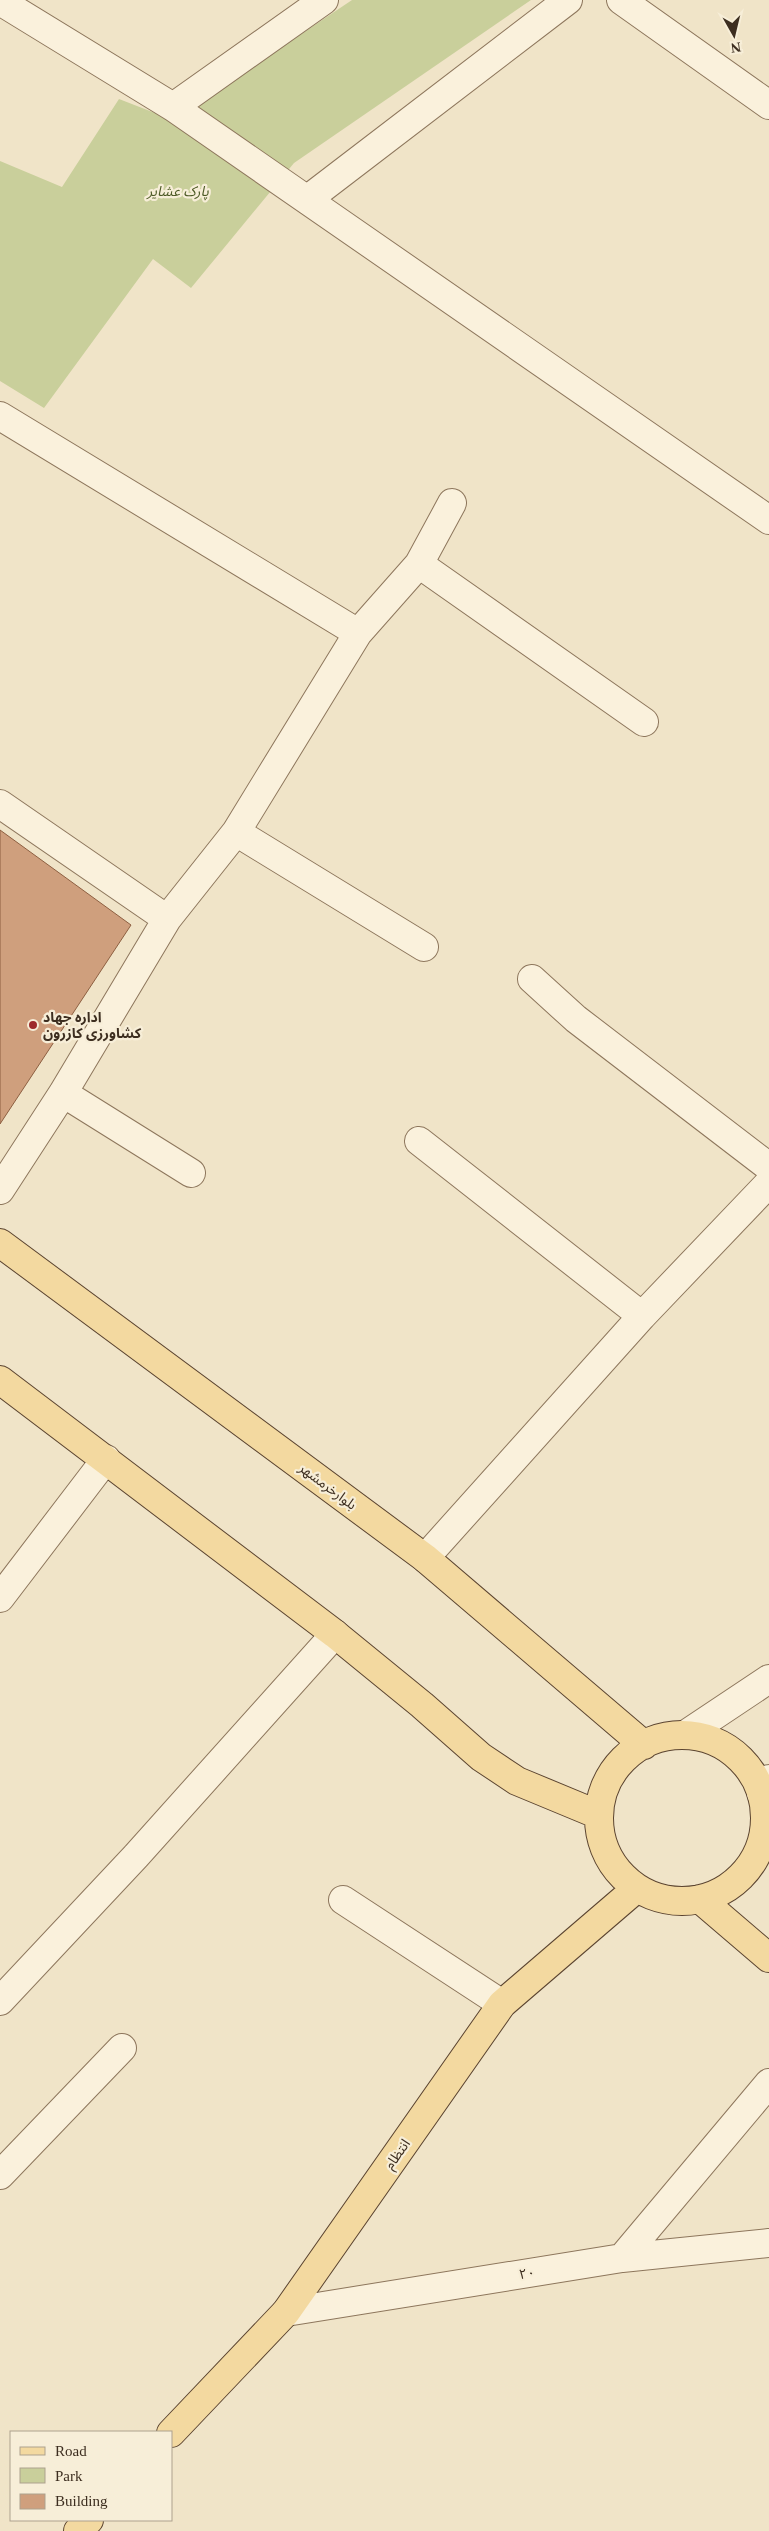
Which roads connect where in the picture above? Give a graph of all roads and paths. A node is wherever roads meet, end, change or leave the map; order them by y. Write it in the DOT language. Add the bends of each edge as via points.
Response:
graph roads {
  1 [pos="324,0"];
  2 [pos="568,0"];
  3 [pos="621,0"];
  4 [pos="0,1"];
  5 [pos="769,105"];
  6 [pos="173,107"];
  7 [pos="308,199"];
  8 [pos="0,416"];
  9 [pos="452,503"];
  10 [pos="769,520"];
  11 [pos="419,564"];
  12 [pos="358,633"];
  13 [pos="644,722"];
  14 [pos="0,804"];
  15 [pos="236,832"];
  16 [pos="167,920"];
  17 [pos="424,947"];
  18 [pos="532,979"];
  19 [pos="63,1093"];
  20 [pos="419,1141"];
  21 [pos="769,1167"];
  22 [pos="191,1174"];
  23 [pos="769,1182"];
  24 [pos="0,1190"];
  25 [pos="0,1242"];
  26 [pos="642,1316"];
  27 [pos="0,1380"];
  28 [pos="106,1459"];
  29 [pos="425,1558"];
  30 [pos="0,1598"];
  31 [pos="335,1634"];
  32 [pos="769,1679"];
  33 [pos="685,1735"];
  34 [pos="644,1745"];
  35 [pos="765,1786"];
  36 [pos="599,1815"];
  37 [pos="767,1823"];
  38 [pos="637,1888"];
  39 [pos="700,1899"];
  40 [pos="343,1900"];
  41 [pos="769,1958"];
  42 [pos="0,2001"];
  43 [pos="502,2004"];
  44 [pos="122,2048"];
  45 [pos="769,2083"];
  46 [pos="0,2174"];
  47 [pos="769,2243"];
  48 [pos="622,2258"];
  49 [pos="286,2312"];
  50 [pos="172,2432"];
  51 [pos="88,2521"];
  52 [pos="78,2531"];
  1 -- 6 [label="street"];
  2 -- 7 [label="street"];
  3 -- 5 [label="street"];
  4 -- 6 [label="street"];
  6 -- 7 [label="street"];
  7 -- 10 [label="street"];
  8 -- 12 [label="street"];
  9 -- 11 [label="street"];
  11 -- 12 [label="street"];
  11 -- 13 [label="street"];
  12 -- 15 [label="street"];
  14 -- 16 [label="street"];
  15 -- 16 [label="street"];
  15 -- 17 [label="street"];
  16 -- 19 [label="street"];
  18 -- 21 [label="street" via="576,1019"];
  19 -- 22 [label="street"];
  19 -- 24 [label="street"];
  20 -- 26 [label="street"];
  23 -- 26 [label="street"];
  25 -- 29 [label="main road, بلوارخرمشهر"];
  26 -- 29 [label="street"];
  27 -- 28 [label="main road"];
  28 -- 30 [label="street"];
  28 -- 31 [label="main road"];
  29 -- 34 [label="main road, بلوارخرمشهر"];
  31 -- 36 [label="main road" via="422,1704 481,1757 517,1781"];
  31 -- 42 [label="street" via="136,1856"];
  32 -- 33 [label="street"];
  33 -- 34 [label="main road"];
  33 -- 35 [label="main road" via="707,1739 727,1749 744,1762 756,1780"];
  34 -- 36 [label="main road" via="626,1757 612,1774 602,1793"];
  35 -- 37 [label="main road"];
  36 -- 38 [label="main road" via="608,1857 621,1875"];
  37 -- 39 [label="main road" via="752,1863 738,1879 720,1892"];
  38 -- 39 [label="main road" via="657,1898 678,1901"];
  38 -- 43 [label="main road, انتظام"];
  39 -- 41 [label="main road"];
  40 -- 43 [label="street"];
  43 -- 49 [label="main road, انتظام"];
  44 -- 46 [label="street"];
  45 -- 48 [label="street"];
  47 -- 48 [label="street, ۲۰"];
  48 -- 49 [label="street, ۲۰"];
  49 -- 50 [label="main road, انتظام"];
  51 -- 52 [label="main road"];
}
